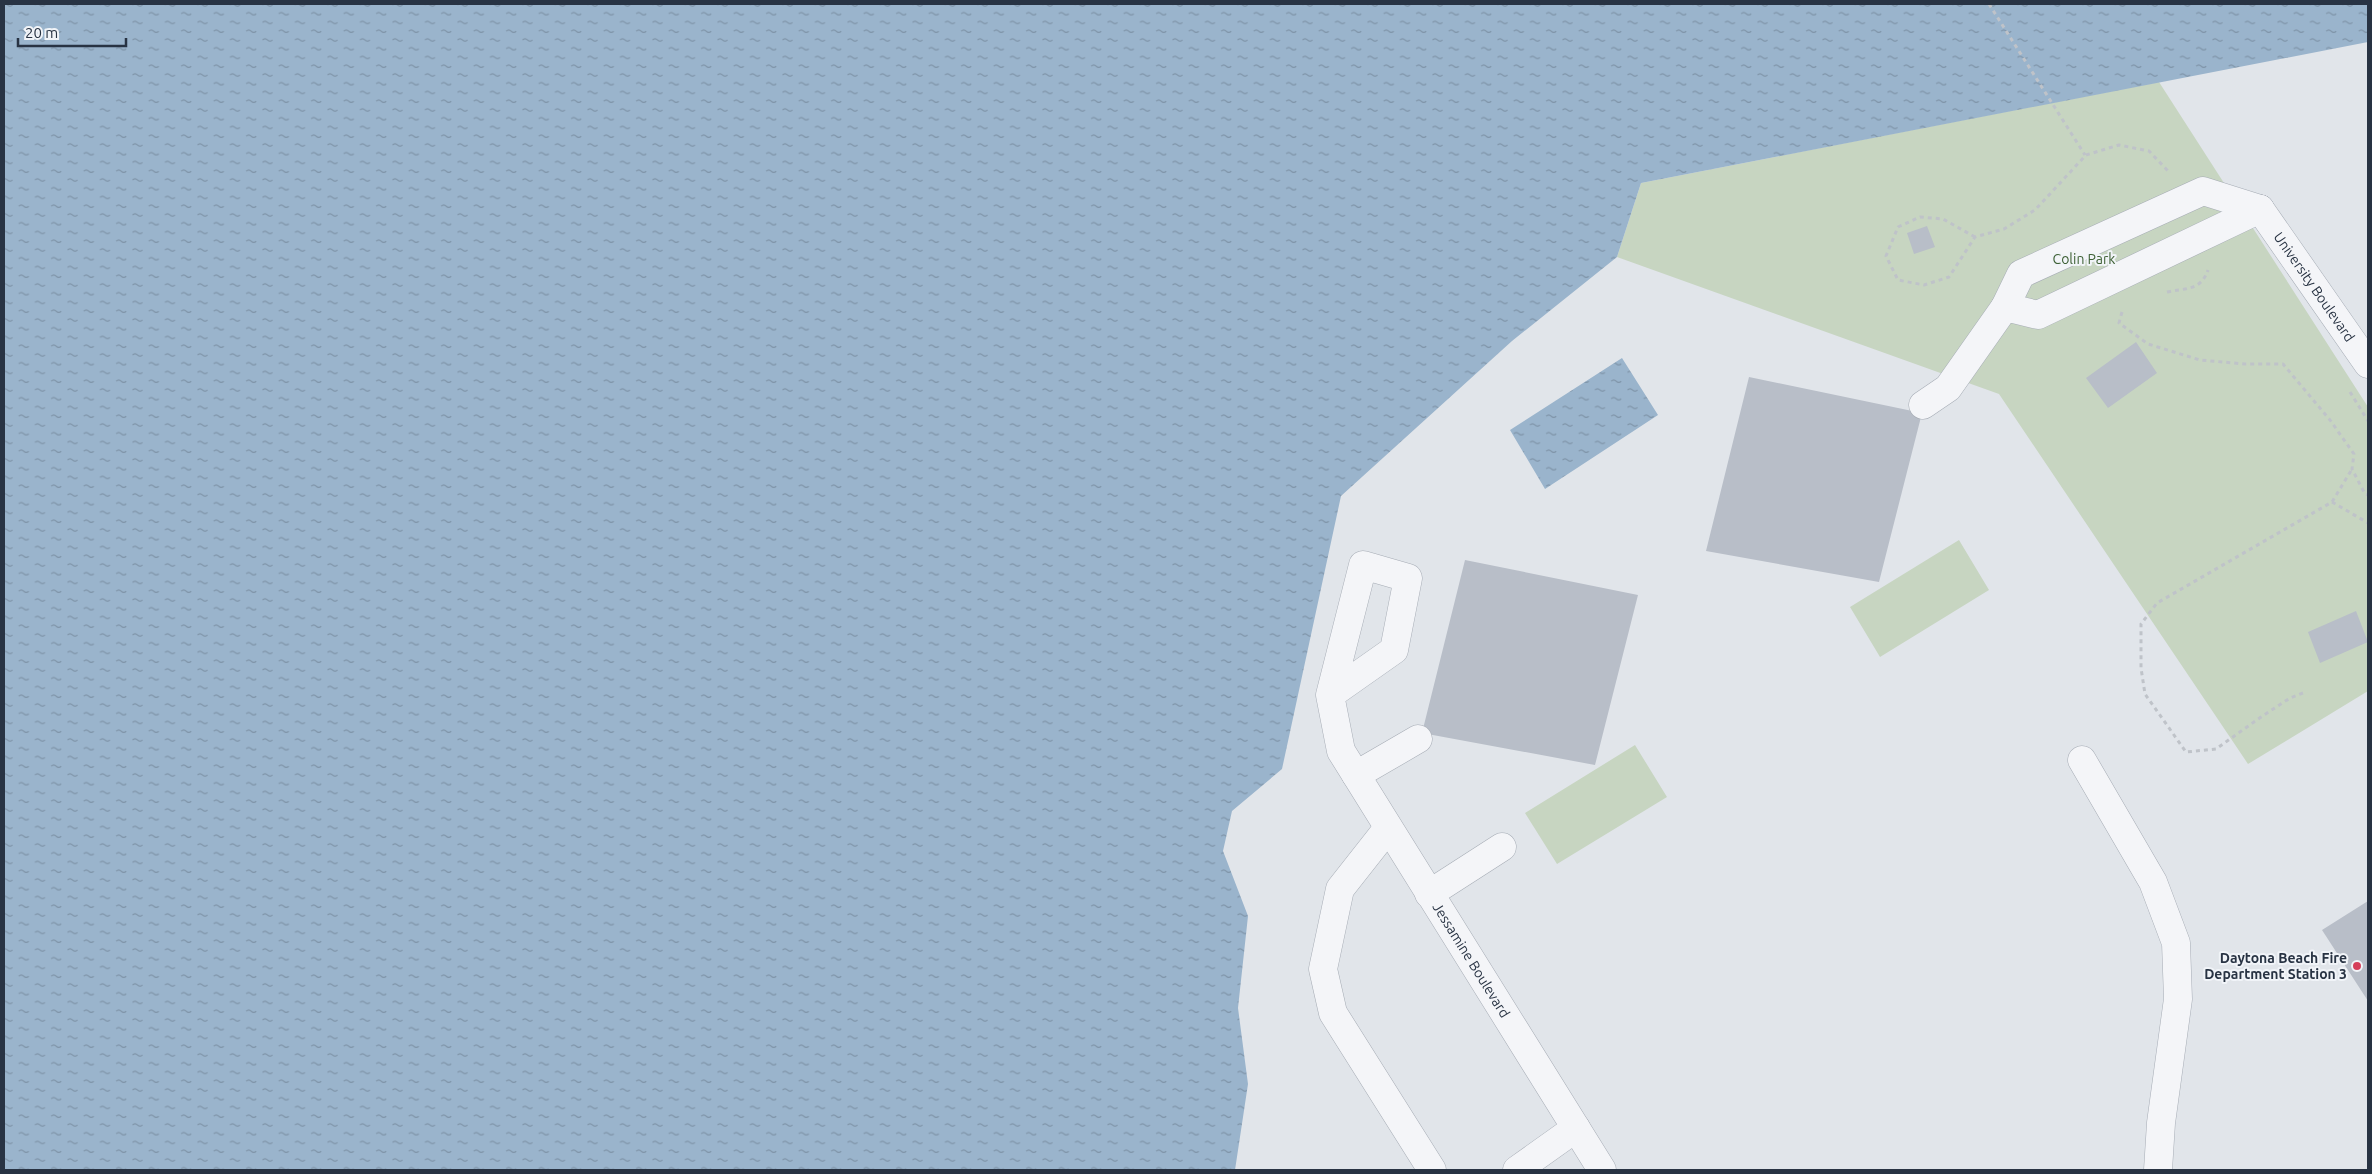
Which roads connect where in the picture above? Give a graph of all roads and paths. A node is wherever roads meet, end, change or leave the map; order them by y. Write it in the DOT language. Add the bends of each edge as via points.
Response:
graph roads {
  1 [pos="1989,4"];
  2 [pos="2086,155"];
  3 [pos="2187,198"];
  4 [pos="2260,209"];
  5 [pos="2203,237"];
  6 [pos="1975,238"];
  7 [pos="2164,292"];
  8 [pos="2005,307"];
  9 [pos="2122,308"];
  10 [pos="2368,364"];
  11 [pos="1923,406"];
  12 [pos="2352,468"];
  13 [pos="2368,496"];
  14 [pos="2332,502"];
  15 [pos="2368,524"];
  16 [pos="2302,693"];
  17 [pos="1330,695"];
  18 [pos="1418,739"];
  19 [pos="2082,760"];
  20 [pos="1356,775"];
  21 [pos="1388,828"];
  22 [pos="1502,847"];
  23 [pos="1429,894"];
  24 [pos="1576,1128"];
  25 [pos="1432,1170"];
  26 [pos="1517,1170"];
  27 [pos="1602,1170"];
  28 [pos="2158,1170"];
  1 -- 2 [label="path"];
  2 -- 3 [label="path" via="2119,145 2149,151 2177,180"];
  2 -- 6 [label="path" via="2035,210 2004,228"];
  3 -- 4 [label="street" via="2202,191"];
  3 -- 8 [label="street" via="2021,274"];
  4 -- 5 [label="street"];
  4 -- 10 [label="street, University Boulevard"];
  5 -- 7 [label="path" via="2216,243 2205,280 2195,288"];
  5 -- 8 [label="street" via="2038,315"];
  6 -- 6 [label="path" via="1943,218 1920,217 1898,228 1886,256 1898,280 1924,285 1949,277"];
  8 -- 11 [label="street" via="1948,388"];
  9 -- 12 [label="path" via="2119,323 2148,344 2200,360 2283,364 2354,454"];
  12 -- 13 [label="path"];
  12 -- 14 [label="path"];
  14 -- 15 [label="path"];
  14 -- 16 [label="path" via="2157,603 2141,624 2141,668 2145,694 2186,752 2216,750 2260,716"];
  17 -- 20 [label="street, Jessamine Boulevard" via="1341,751"];
  18 -- 20 [label="street"];
  19 -- 28 [label="street" via="2153,882 2176,943 2178,999"];
  20 -- 21 [label="street, Jessamine Boulevard"];
  21 -- 23 [label="street, Jessamine Boulevard"];
  21 -- 25 [label="street" via="1340,889 1323,969 1333,1013"];
  22 -- 23 [label="street"];
  23 -- 24 [label="street, Jessamine Boulevard"];
  24 -- 26 [label="street"];
  24 -- 27 [label="street, Jessamine Boulevard"];
}
